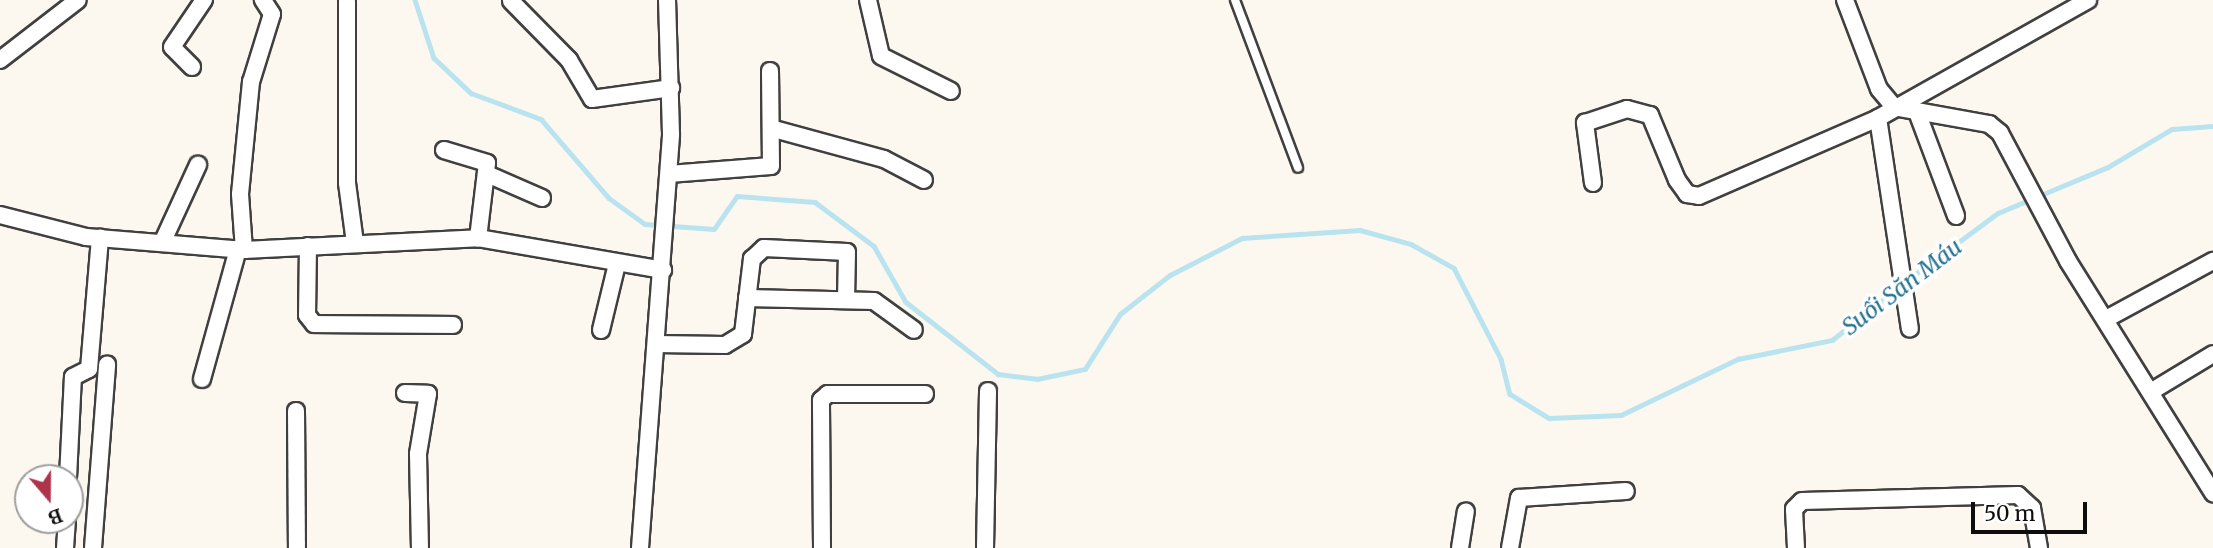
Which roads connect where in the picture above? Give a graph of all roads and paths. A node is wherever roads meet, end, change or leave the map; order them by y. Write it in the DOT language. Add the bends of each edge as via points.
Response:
graph roads {
  1 [pos="78,0"];
  2 [pos="204,0"];
  3 [pos="263,0"];
  4 [pos="667,0"];
  5 [pos="868,0"];
  6 [pos="1235,0"];
  7 [pos="1845,0"];
  8 [pos="2088,0"];
  9 [pos="347,1"];
  10 [pos="510,1"];
  11 [pos="0,60"];
  12 [pos="192,67"];
  13 [pos="770,71"];
  14 [pos="671,88"];
  15 [pos="951,91"];
  16 [pos="1894,107"];
  17 [pos="1917,112"];
  18 [pos="1878,118"];
  19 [pos="774,129"];
  20 [pos="444,150"];
  21 [pos="198,165"];
  22 [pos="1298,168"];
  23 [pos="487,174"];
  24 [pos="669,174"];
  25 [pos="924,180"];
  26 [pos="1593,183"];
  27 [pos="542,198"];
  28 [pos="0,215"];
  29 [pos="1956,216"];
  30 [pos="100,237"];
  31 [pos="478,238"];
  32 [pos="163,241"];
  33 [pos="355,243"];
  34 [pos="308,246"];
  35 [pos="241,250"];
  36 [pos="2213,261"];
  37 [pos="617,264"];
  38 [pos="663,270"];
  39 [pos="747,299"];
  40 [pos="846,300"];
  41 [pos="2106,319"];
  42 [pos="453,325"];
  43 [pos="1910,328"];
  44 [pos="601,330"];
  45 [pos="914,330"];
  46 [pos="656,344"];
  47 [pos="2213,354"];
  48 [pos="107,365"];
  49 [pos="202,379"];
  50 [pos="988,391"];
  51 [pos="2152,391"];
  52 [pos="405,393"];
  53 [pos="925,394"];
  54 [pos="296,411"];
  55 [pos="69,464"];
  56 [pos="1626,491"];
  57 [pos="2213,493"];
  58 [pos="1466,511"];
  59 [pos="93,548"];
  60 [pos="297,548"];
  61 [pos="420,548"];
  62 [pos="640,548"];
  63 [pos="822,548"];
  64 [pos="985,548"];
  65 [pos="1460,548"];
  66 [pos="1510,548"];
  67 [pos="1796,548"];
  68 [pos="2039,548"];
  1 -- 11 [label="street"];
  2 -- 12 [label="street" via="172,47"];
  3 -- 35 [label="street" via="272,14 251,82 240,194"];
  4 -- 14 [label="street"];
  5 -- 15 [label="street" via="881,56"];
  6 -- 22 [label="lane"];
  7 -- 16 [label="street" via="1879,89"];
  8 -- 16 [label="street"];
  9 -- 33 [label="street" via="347,183"];
  10 -- 14 [label="street" via="564,53 592,99"];
  13 -- 19 [label="street"];
  14 -- 24 [label="street"];
  16 -- 17 [label="street"];
  16 -- 18 [label="street"];
  17 -- 29 [label="street"];
  17 -- 41 [label="street" via="1995,128"];
  18 -- 26 [label="street" via="1699,196 1687,194 1677,180 1658,122 1627,109 1581,128"];
  18 -- 43 [label="street"];
  19 -- 24 [label="street" via="771,166"];
  19 -- 25 [label="street" via="884,159"];
  20 -- 23 [label="street" via="485,160"];
  21 -- 32 [label="street"];
  23 -- 27 [label="street"];
  23 -- 31 [label="street"];
  24 -- 38 [label="street"];
  28 -- 30 [label="street"];
  30 -- 32 [label="street"];
  30 -- 55 [label="street" via="89,369 73,377"];
  31 -- 33 [label="street"];
  31 -- 37 [label="street"];
  32 -- 35 [label="street"];
  33 -- 34 [label="street"];
  34 -- 35 [label="street"];
  34 -- 42 [label="street" via="307,315 314,324"];
  35 -- 49 [label="street"];
  36 -- 41 [label="street"];
  37 -- 38 [label="street"];
  37 -- 44 [label="street"];
  38 -- 46 [label="street"];
  39 -- 40 [label="street"];
  39 -- 40 [label="street" via="755,252 839,248 849,258"];
  39 -- 46 [label="street" via="743,334 735,342"];
  40 -- 45 [label="street" via="874,301"];
  41 -- 51 [label="street"];
  46 -- 62 [label="street"];
  47 -- 51 [label="street"];
  48 -- 59 [label="street"];
  50 -- 64 [label="street"];
  51 -- 57 [label="street"];
  52 -- 61 [label="street" via="428,394 418,454"];
  53 -- 63 [label="street" via="828,394 821,400"];
  54 -- 60 [label="street"];
  56 -- 66 [label="street" via="1519,498"];
  58 -- 65 [label="street"];
  67 -- 68 [label="street" via="1794,509 1802,501 2018,495 2032,508"];
}
